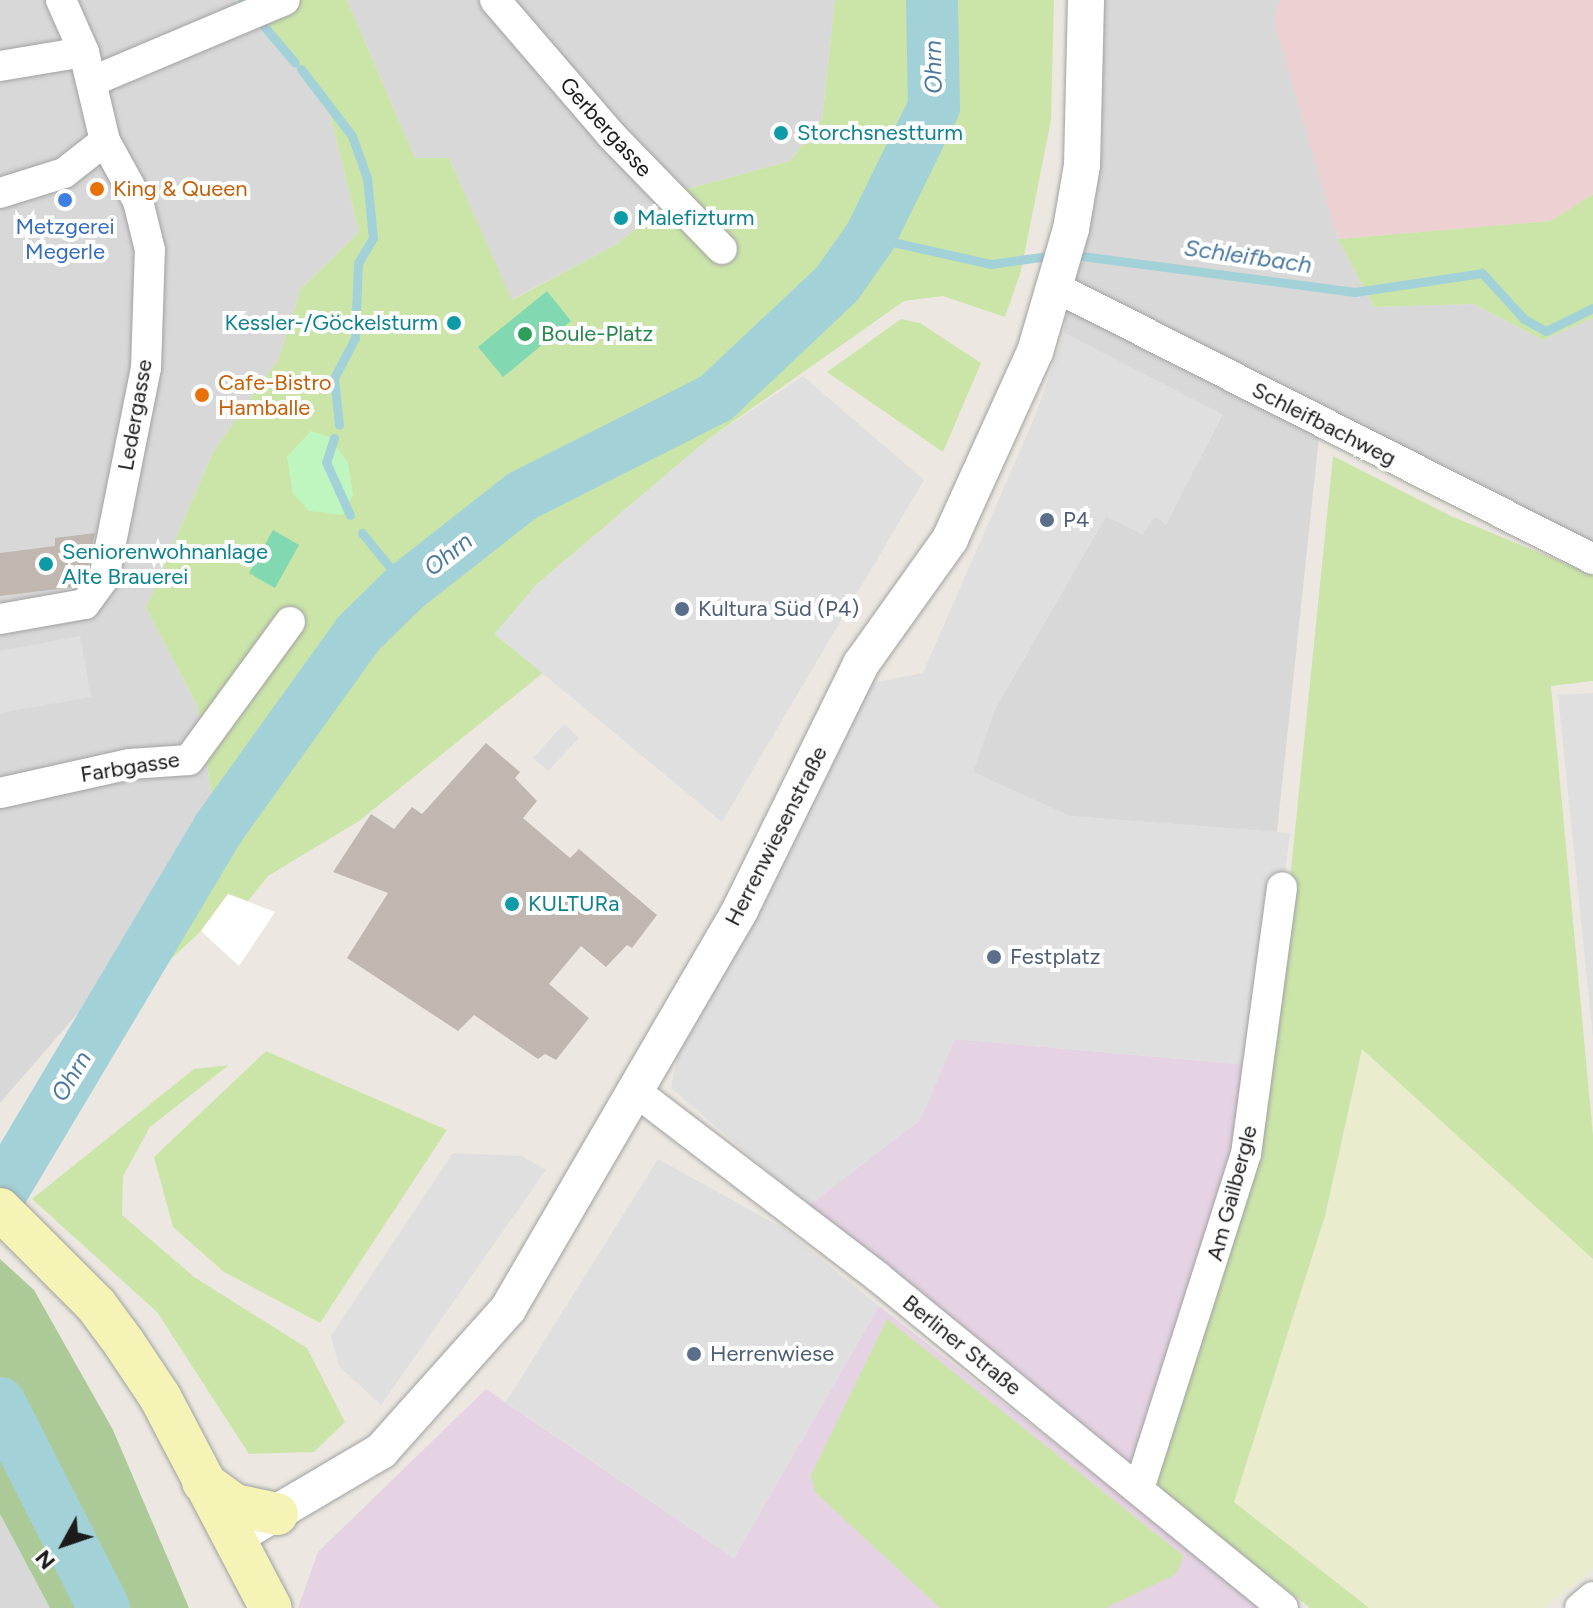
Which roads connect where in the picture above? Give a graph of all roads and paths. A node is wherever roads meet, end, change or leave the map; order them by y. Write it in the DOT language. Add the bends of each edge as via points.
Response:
graph roads {
  1 [pos="61,0"];
  2 [pos="285,0"];
  3 [pos="495,0"];
  4 [pos="1086,0"];
  5 [pos="84,52"];
  6 [pos="0,66"];
  7 [pos="93,81"];
  8 [pos="105,141"];
  9 [pos="0,193"];
  10 [pos="722,249"];
  11 [pos="1057,279"];
  12 [pos="1593,559"];
  13 [pos="0,619"];
  14 [pos="290,622"];
  15 [pos="0,793"];
  16 [pos="1282,887"];
  17 [pos="635,1091"];
  18 [pos="14,1220"];
  19 [pos="203,1482"];
  20 [pos="1139,1489"];
  21 [pos="277,1514"];
  22 [pos="229,1538"];
  23 [pos="1593,1597"];
  24 [pos="261,1604"];
  25 [pos="1283,1608"];
  26 [pos="1580,1608"];
  1 -- 5 [label="street, Ledergasse"];
  2 -- 7 [label="street"];
  3 -- 10 [label="street, Gerbergasse" via="611,135"];
  4 -- 11 [label="street, Herrenwiesenstraße" via="1082,165"];
  5 -- 6 [label="street"];
  5 -- 7 [label="street, Ledergasse"];
  7 -- 8 [label="street, Ledergasse"];
  8 -- 9 [label="street" via="64,173"];
  8 -- 13 [label="street, Ledergasse" via="138,201 150,250 146,368 104,578 85,604"];
  11 -- 12 [label="street, Schleifbachweg"];
  11 -- 17 [label="street, Herrenwiesenstraße" via="1035,352 950,539 861,664 740,910"];
  14 -- 15 [label="street, Farbgasse" via="189,760 130,764"];
  16 -- 20 [label="street, Am Gailbergle" via="1246,1154"];
  17 -- 20 [label="street, Berliner Straße"];
  17 -- 21 [label="street, Herrenwiesenstraße" via="508,1309 450,1380 381,1451"];
  18 -- 19 [label="main road" via="124,1343 160,1397"];
  19 -- 21 [label="main road" via="235,1505"];
  19 -- 22 [label="main road"];
  20 -- 25 [label="street, Berliner Straße"];
  21 -- 22 [label="street, Herrenwiesenstraße"];
  21 -- 24 [label="street" via="264,1558"];
  22 -- 24 [label="main road"];
  23 -- 26 [label="street"];
}
